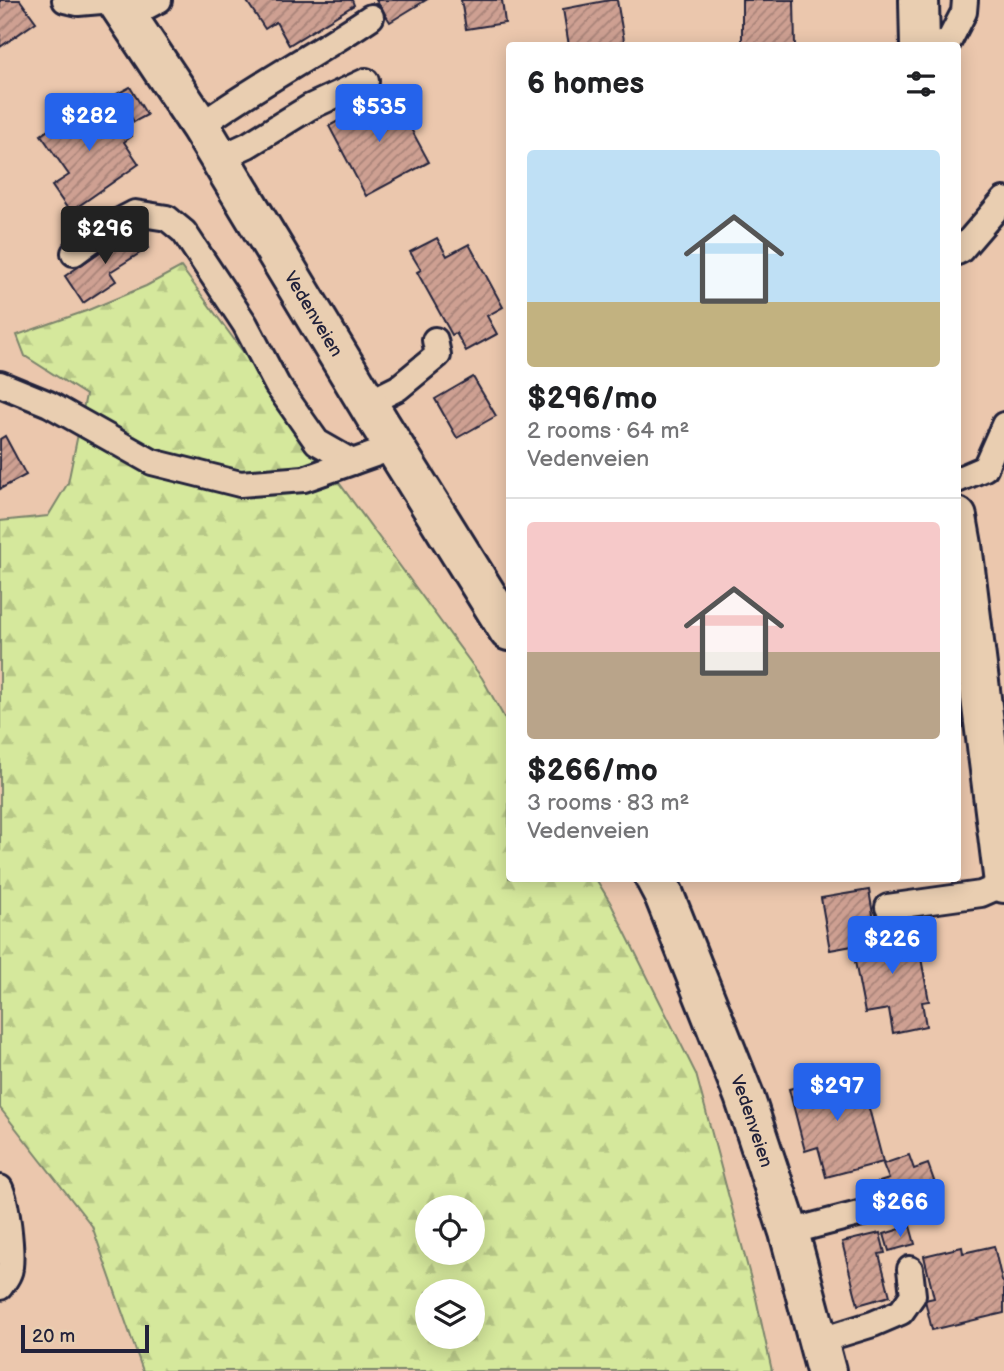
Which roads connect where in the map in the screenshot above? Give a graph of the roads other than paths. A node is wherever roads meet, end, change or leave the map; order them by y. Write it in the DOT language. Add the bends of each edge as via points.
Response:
graph roads {
  1 [pos="65,0"];
  2 [pos="919,0"];
  3 [pos="965,0"];
  4 [pos="129,4"];
  5 [pos="371,17"];
  6 [pos="920,42"];
  7 [pos="946,42"];
  8 [pos="366,81"];
  9 [pos="200,126"];
  10 [pos="219,158"];
  11 [pos="1004,200"];
  12 [pos="961,250"];
  13 [pos="74,253"];
  14 [pos="435,340"];
  15 [pos="0,384"];
  16 [pos="368,403"];
  17 [pos="1004,425"];
  18 [pos="395,447"];
  19 [pos="352,462"];
  20 [pos="961,478"];
  21 [pos="961,539"];
  22 [pos="506,626"];
  23 [pos="995,744"];
  24 [pos="657,882"];
  25 [pos="1004,884"];
  26 [pos="888,908"];
  27 [pos="0,1188"];
  28 [pos="866,1212"];
  29 [pos="789,1231"];
  30 [pos="910,1269"];
  31 [pos="0,1287"];
  32 [pos="822,1356"];
  1 -- 4 [label="lane"];
  2 -- 6 [label="main road"];
  3 -- 7 [label="lane" via="964,12"];
  4 -- 9 [label="main road, Vedenveien"];
  5 -- 9 [label="lane"];
  8 -- 10 [label="lane"];
  9 -- 10 [label="main road, Vedenveien"];
  10 -- 16 [label="main road, Vedenveien"];
  11 -- 12 [label="lane"];
  13 -- 19 [label="lane" via="135,213 167,218 184,232 230,300 277,385 317,442"];
  14 -- 16 [label="lane" via="439,355 398,387"];
  15 -- 19 [label="lane" via="49,404 152,462 240,484 304,479"];
  16 -- 18 [label="main road, Vedenveien"];
  17 -- 20 [label="lane" via="985,468"];
  18 -- 19 [label="lane"];
  18 -- 22 [label="main road, Vedenveien"];
  21 -- 23 [label="main road"];
  23 -- 25 [label="main road"];
  24 -- 29 [label="main road, Vedenveien" via="739,1084"];
  25 -- 26 [label="lane" via="981,894"];
  27 -- 31 [label="lane" via="8,1220 10,1269"];
  28 -- 29 [label="lane"];
  29 -- 32 [label="main road, Vedenveien"];
  30 -- 32 [label="lane" via="913,1295 901,1312"];
}
